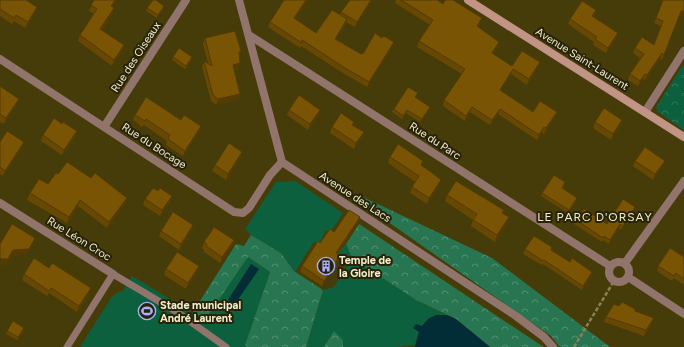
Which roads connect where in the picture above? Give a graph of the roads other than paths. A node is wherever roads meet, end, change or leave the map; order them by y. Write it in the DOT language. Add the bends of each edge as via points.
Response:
graph roads {
  1 [pos="186,0"];
  2 [pos="239,0"];
  3 [pos="468,0"];
  4 [pos="248,35"];
  5 [pos="684,51"];
  6 [pos="0,59"];
  7 [pos="645,112"];
  8 [pos="104,127"];
  9 [pos="684,137"];
  10 [pos="282,162"];
  11 [pos="684,181"];
  12 [pos="0,203"];
  13 [pos="625,263"];
  14 [pos="610,266"];
  15 [pos="114,274"];
  16 [pos="628,278"];
  17 [pos="684,314"];
  18 [pos="67,347"];
  19 [pos="226,347"];
  20 [pos="553,347"];
  1 -- 8 [label="street, Rue des Oiseaux"];
  2 -- 4 [label="street"];
  3 -- 7 [label="main road, Avenue Saint-Laurent"];
  4 -- 10 [label="street"];
  4 -- 14 [label="street, Rue du Parc"];
  5 -- 7 [label="street"];
  6 -- 8 [label="street, Rue du Bocage"];
  7 -- 9 [label="main road, Avenue Saint-Laurent"];
  8 -- 10 [label="street, Rue du Bocage" via="234,212 243,213 249,208 270,175"];
  10 -- 20 [label="street, Avenue des Lacs" via="516,316"];
  11 -- 13 [label="street"];
  12 -- 15 [label="street, Rue Léon Croc"];
  13 -- 14 [label="street" via="615,262"];
  13 -- 16 [label="street" via="630,271"];
  14 -- 16 [label="street" via="610,276 614,281 620,282"];
  15 -- 18 [label="lane, Rue Léon Croc"];
  15 -- 19 [label="lane" via="177,312"];
  16 -- 17 [label="street"];
}
